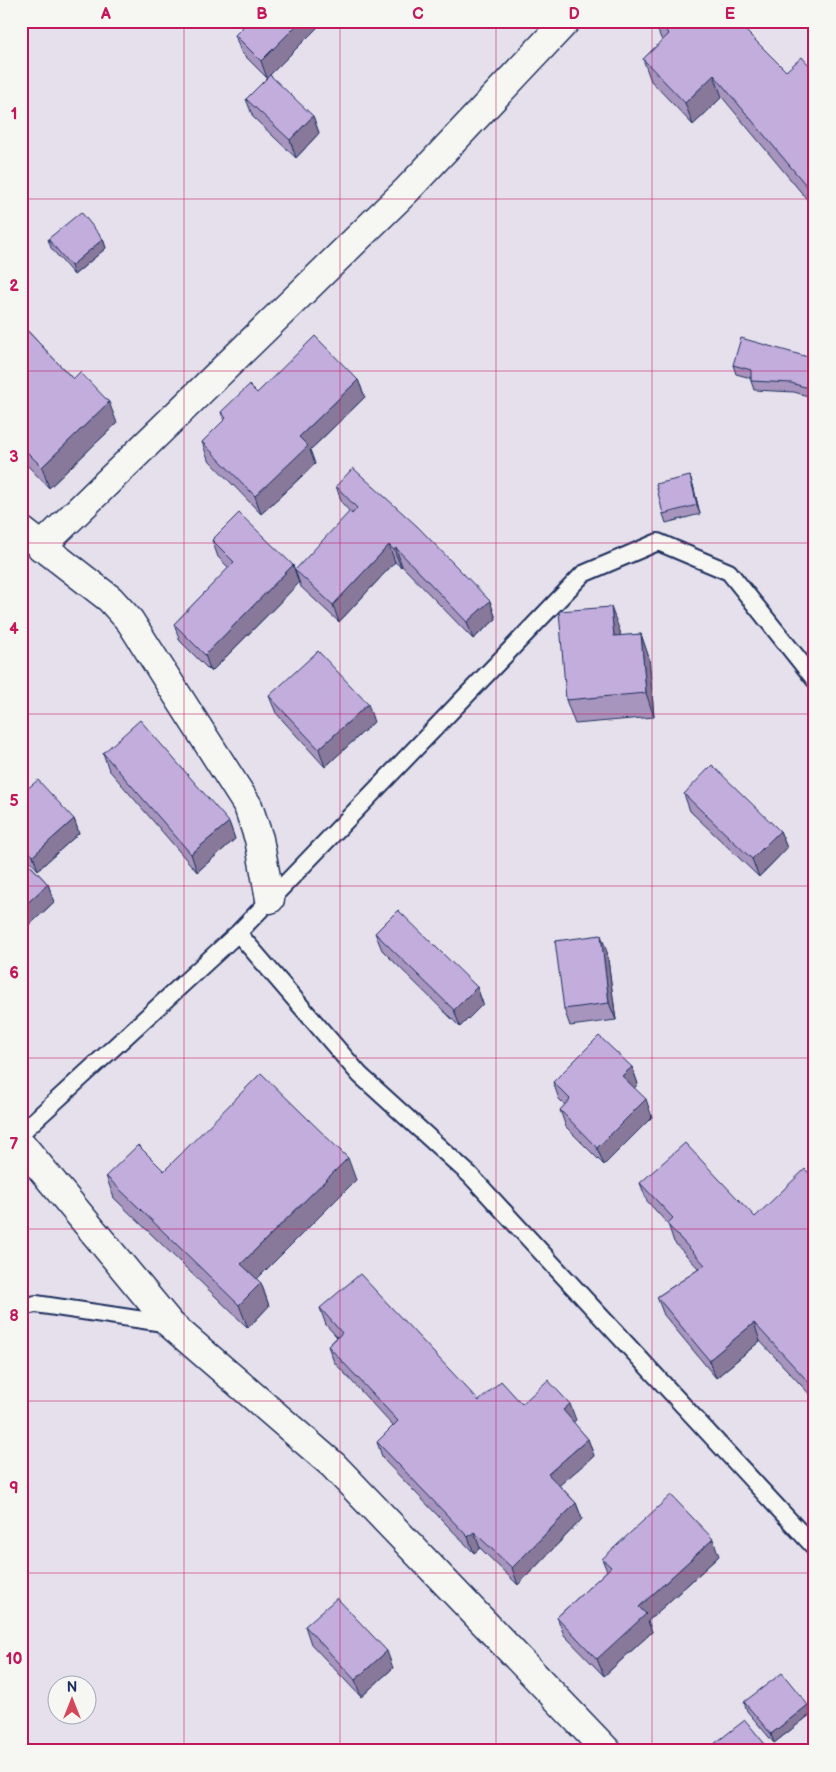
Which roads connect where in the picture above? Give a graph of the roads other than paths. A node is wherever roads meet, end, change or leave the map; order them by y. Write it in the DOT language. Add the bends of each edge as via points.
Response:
graph roads {
  1 [pos="566,21"];
  2 [pos="31,538"];
  3 [pos="815,680"];
  4 [pos="270,899"];
  5 [pos="238,933"];
  6 [pos="21,1134"];
  7 [pos="21,1144"];
  8 [pos="21,1307"];
  9 [pos="170,1324"];
  10 [pos="815,1548"];
  11 [pos="607,1751"];
  1 -- 2 [label="street" via="406,191"];
  2 -- 4 [label="street" via="110,599 130,621 248,806 259,839"];
  3 -- 4 [label="lane" via="729,572 658,542 583,574"];
  4 -- 5 [label="lane"];
  5 -- 6 [label="lane"];
  5 -- 10 [label="lane" via="360,1075 470,1175"];
  7 -- 9 [label="street"];
  8 -- 9 [label="lane" via="36,1304"];
  9 -- 11 [label="street" via="333,1465"];
}
